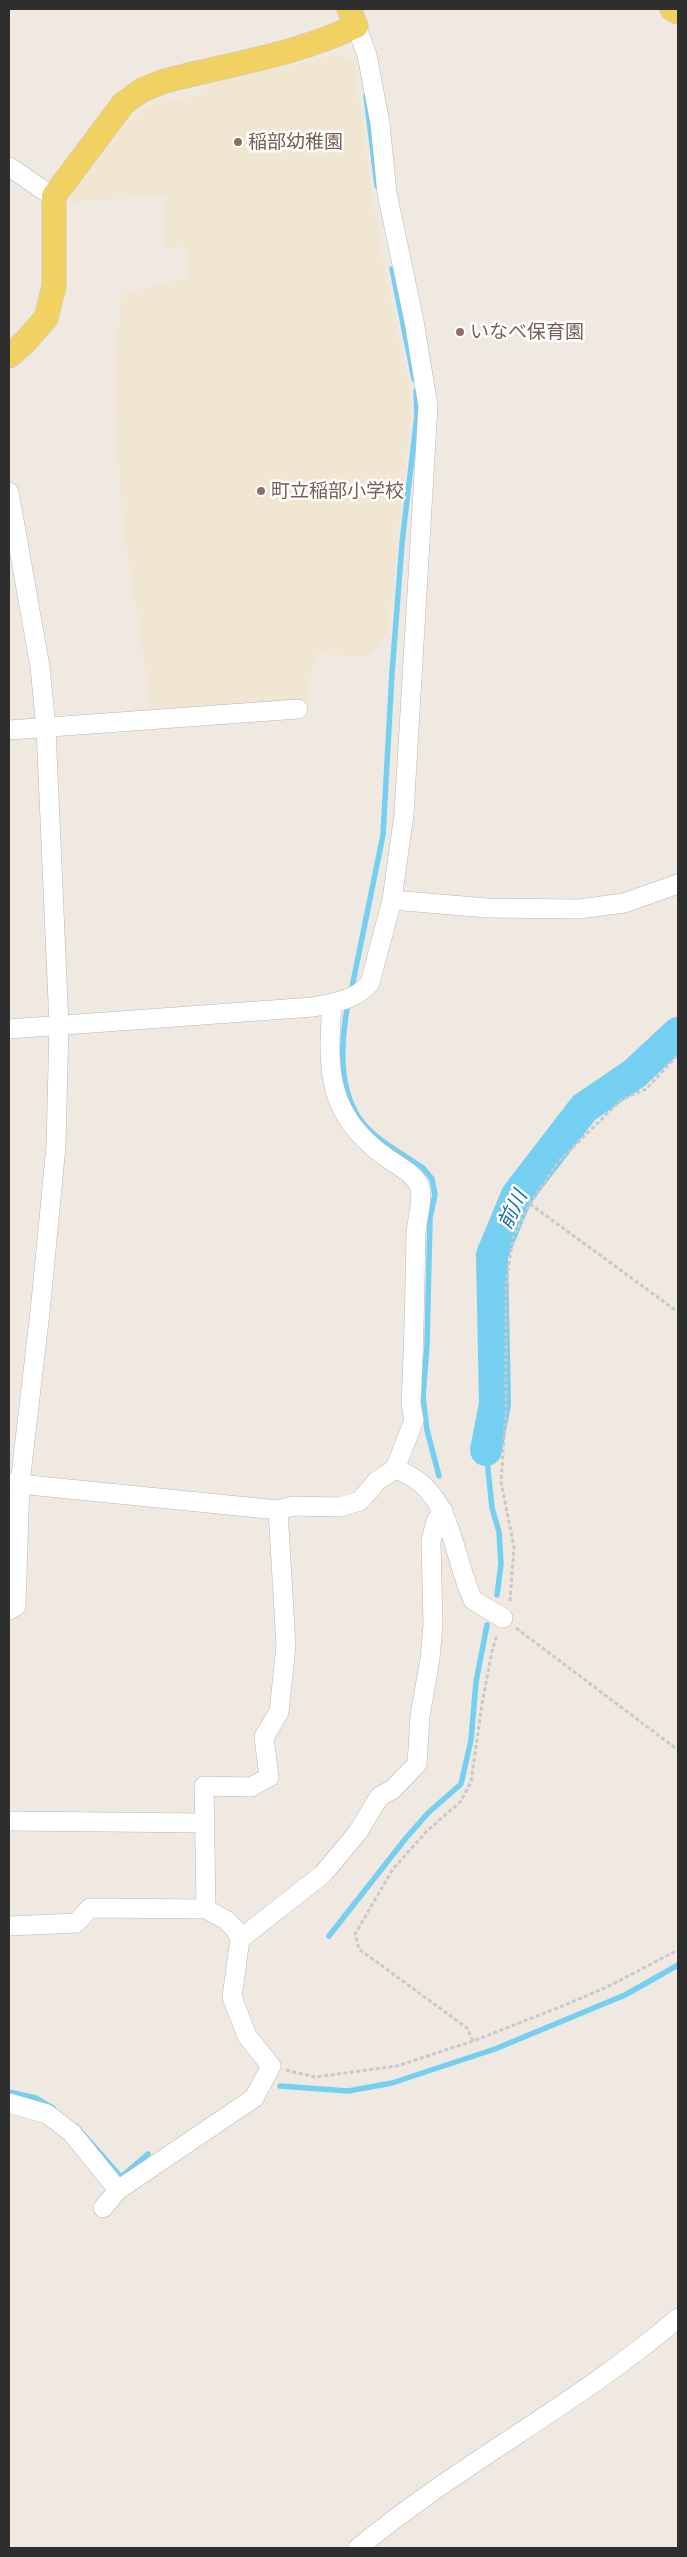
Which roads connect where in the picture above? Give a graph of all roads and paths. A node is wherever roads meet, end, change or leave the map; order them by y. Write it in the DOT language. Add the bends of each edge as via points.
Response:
graph roads {
  1 [pos="672,9"];
  2 [pos="678,12"];
  3 [pos="352,17"];
  4 [pos="9,167"];
  5 [pos="54,196"];
  6 [pos="9,356"];
  7 [pos="9,492"];
  8 [pos="298,709"];
  9 [pos="46,728"];
  10 [pos="9,730"];
  11 [pos="678,884"];
  12 [pos="392,900"];
  13 [pos="337,1002"];
  14 [pos="59,1025"];
  15 [pos="9,1029"];
  16 [pos="678,1055"];
  17 [pos="530,1204"];
  18 [pos="678,1312"];
  19 [pos="395,1469"];
  20 [pos="14,1483"];
  21 [pos="278,1510"];
  22 [pos="443,1511"];
  23 [pos="9,1610"];
  24 [pos="503,1618"];
  25 [pos="678,1750"];
  26 [pos="9,1821"];
  27 [pos="205,1823"];
  28 [pos="206,1909"];
  29 [pos="9,1926"];
  30 [pos="240,1939"];
  31 [pos="678,1950"];
  32 [pos="473,2041"];
  33 [pos="272,2066"];
  34 [pos="9,2103"];
  35 [pos="118,2190"];
  36 [pos="102,2208"];
  37 [pos="678,2318"];
  38 [pos="358,2548"];
  1 -- 2 [label="main road"];
  3 -- 5 [label="main road" via="306,47 201,71 142,90 123,104 108,122"];
  3 -- 12 [label="street" via="368,55 380,123 387,193 414,320 428,406 404,814"];
  4 -- 5 [label="street" via="38,189"];
  5 -- 6 [label="main road" via="54,286 46,318"];
  7 -- 9 [label="street" via="40,668"];
  8 -- 9 [label="street"];
  9 -- 10 [label="street"];
  9 -- 14 [label="street"];
  11 -- 12 [label="street" via="624,903 579,909 487,908"];
  12 -- 13 [label="street" via="370,983 361,994"];
  13 -- 14 [label="street"];
  13 -- 19 [label="street" via="331,1062 342,1111 358,1134 409,1174 420,1187 411,1404 414,1420"];
  14 -- 15 [label="street"];
  14 -- 20 [label="street" via="56,1146 40,1312"];
  16 -- 17 [label="path" via="646,1089 621,1100 558,1162"];
  17 -- 18 [label="path"];
  17 -- 24 [label="path" via="513,1237 506,1284 506,1408 501,1482 514,1547 512,1596"];
  19 -- 21 [label="street" via="377,1481 360,1501 339,1507 293,1506"];
  19 -- 22 [label="street" via="420,1480"];
  20 -- 21 [label="street"];
  20 -- 23 [label="street" via="16,1606"];
  21 -- 27 [label="street" via="286,1646 278,1712 264,1737 269,1777 251,1787 204,1786"];
  22 -- 24 [label="street" via="473,1600"];
  22 -- 30 [label="street" via="436,1521 431,1541 433,1624 417,1764 393,1789 379,1798 358,1832 323,1874"];
  24 -- 25 [label="path"];
  24 -- 32 [label="path" via="492,1651 471,1782 461,1801 427,1831 393,1869 355,1934 359,1949 467,2028"];
  26 -- 27 [label="street"];
  27 -- 28 [label="street"];
  28 -- 29 [label="street" via="90,1908 76,1923"];
  28 -- 30 [label="street" via="226,1920"];
  30 -- 33 [label="street" via="232,1997 247,2036"];
  31 -- 32 [label="path" via="609,1986"];
  32 -- 33 [label="path" via="397,2066 315,2077"];
  33 -- 35 [label="street" via="254,2098"];
  34 -- 35 [label="street" via="47,2114 72,2133"];
  35 -- 36 [label="street"];
  37 -- 38 [label="street" via="640,2351 463,2470"];
}
